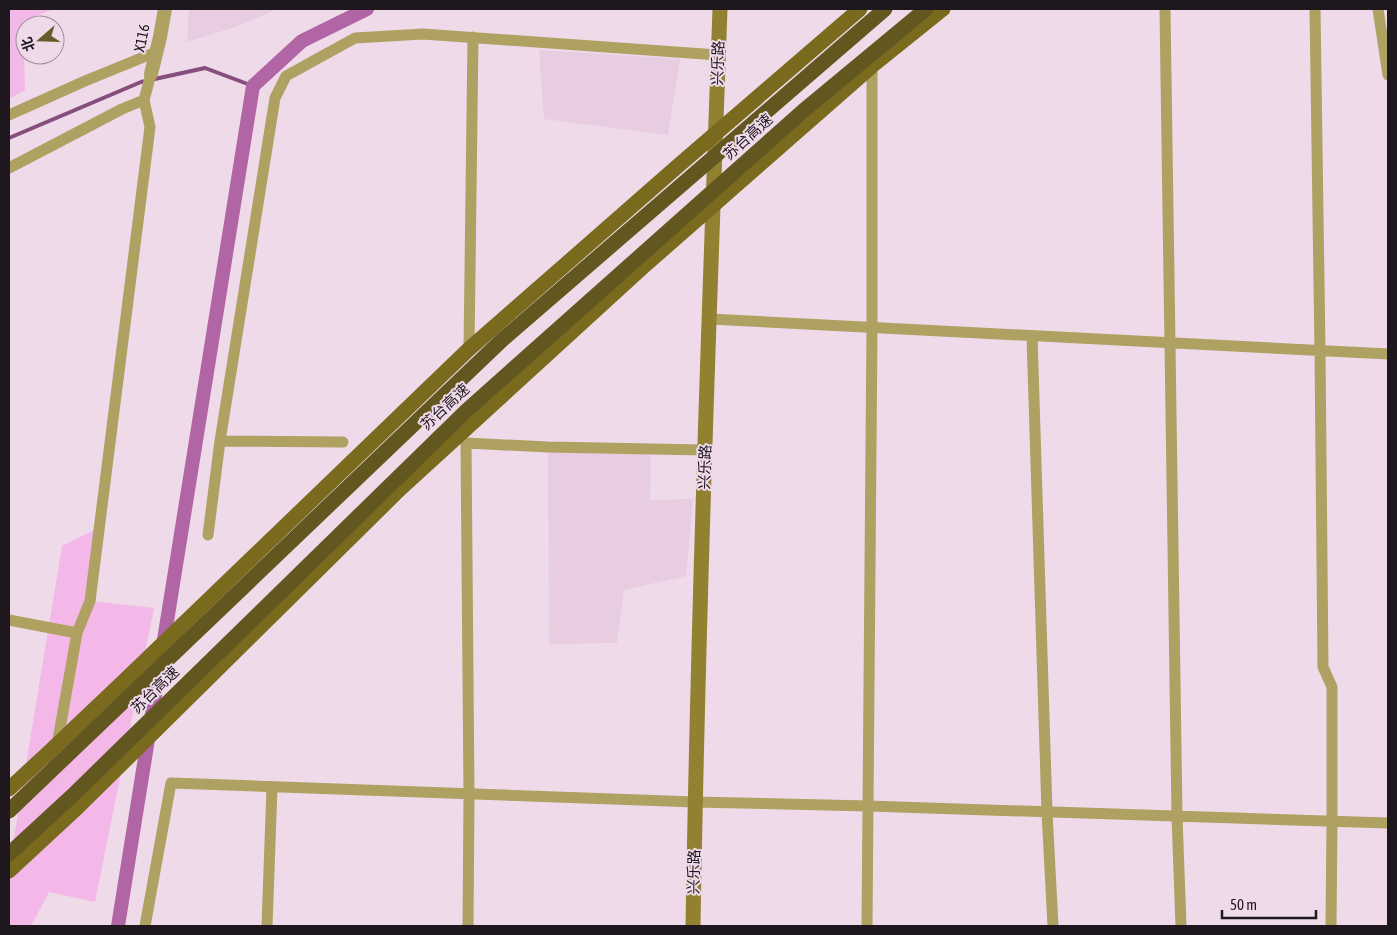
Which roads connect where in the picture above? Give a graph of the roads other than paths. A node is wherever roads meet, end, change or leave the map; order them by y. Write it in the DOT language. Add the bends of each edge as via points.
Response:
graph roads {
  1 [pos="164,9"];
  2 [pos="720,9"];
  3 [pos="860,9"];
  4 [pos="885,9"];
  5 [pos="926,9"];
  6 [pos="943,9"];
  7 [pos="1165,9"];
  8 [pos="1315,9"];
  9 [pos="1378,9"];
  10 [pos="474,37"];
  11 [pos="156,52"];
  12 [pos="718,55"];
  13 [pos="872,66"];
  14 [pos="1388,75"];
  15 [pos="149,80"];
  16 [pos="144,100"];
  17 [pos="9,115"];
  18 [pos="715,133"];
  19 [pos="9,168"];
  20 [pos="713,207"];
  21 [pos="709,319"];
  22 [pos="872,328"];
  23 [pos="1032,336"];
  24 [pos="1170,343"];
  25 [pos="469,349"];
  26 [pos="1320,351"];
  27 [pos="1388,354"];
  28 [pos="220,441"];
  29 [pos="343,442"];
  30 [pos="705,450"];
  31 [pos="208,535"];
  32 [pos="9,620"];
  33 [pos="78,633"];
  34 [pos="57,745"];
  35 [pos="272,787"];
  36 [pos="9,789"];
  37 [pos="469,795"];
  38 [pos="695,802"];
  39 [pos="868,806"];
  40 [pos="9,811"];
  41 [pos="1047,812"];
  42 [pos="1177,816"];
  43 [pos="1332,822"];
  44 [pos="1388,823"];
  45 [pos="9,854"];
  46 [pos="9,871"];
  47 [pos="145,926"];
  48 [pos="267,926"];
  49 [pos="468,926"];
  50 [pos="693,926"];
  51 [pos="867,926"];
  52 [pos="1053,926"];
  53 [pos="1181,926"];
  54 [pos="1331,926"];
  1 -- 11 [label="street, X116"];
  2 -- 12 [label="main road, 兴乐路"];
  3 -- 18 [label="main road"];
  4 -- 40 [label="highway, 苏台高速" via="502,340"];
  5 -- 45 [label="highway, 苏台高速" via="803,111 466,411"];
  6 -- 13 [label="main road"];
  7 -- 24 [label="street"];
  8 -- 26 [label="street"];
  9 -- 14 [label="street"];
  10 -- 12 [label="street"];
  10 -- 25 [label="street"];
  10 -- 28 [label="street" via="423,34 354,38 286,76 275,98"];
  11 -- 15 [label="street, X116"];
  11 -- 17 [label="street"];
  12 -- 18 [label="main road, 兴乐路"];
  13 -- 20 [label="main road"];
  13 -- 22 [label="street"];
  15 -- 16 [label="street"];
  16 -- 19 [label="street"];
  16 -- 33 [label="street" via="150,127 142,195 90,601"];
  18 -- 20 [label="main road, 兴乐路"];
  18 -- 25 [label="main road"];
  20 -- 21 [label="main road, 兴乐路"];
  20 -- 46 [label="main road" via="399,490"];
  21 -- 22 [label="street"];
  21 -- 30 [label="main road, 兴乐路"];
  22 -- 23 [label="street"];
  22 -- 39 [label="street"];
  23 -- 24 [label="street"];
  23 -- 41 [label="street"];
  24 -- 26 [label="street"];
  24 -- 42 [label="street"];
  25 -- 34 [label="main road"];
  26 -- 27 [label="street"];
  26 -- 43 [label="street" via="1323,667 1332,687"];
  28 -- 29 [label="street"];
  28 -- 31 [label="street"];
  30 -- 37 [label="street" via="466,443"];
  30 -- 38 [label="main road, 兴乐路"];
  32 -- 33 [label="street"];
  33 -- 34 [label="street"];
  34 -- 36 [label="main road"];
  35 -- 37 [label="street"];
  35 -- 47 [label="street" via="171,783"];
  35 -- 48 [label="street"];
  37 -- 38 [label="street"];
  37 -- 49 [label="street"];
  38 -- 39 [label="street"];
  38 -- 50 [label="main road, 兴乐路"];
  39 -- 41 [label="street"];
  39 -- 51 [label="street"];
  41 -- 42 [label="street"];
  41 -- 52 [label="street"];
  42 -- 43 [label="street"];
  42 -- 53 [label="street"];
  43 -- 44 [label="street"];
  43 -- 54 [label="street"];
}
